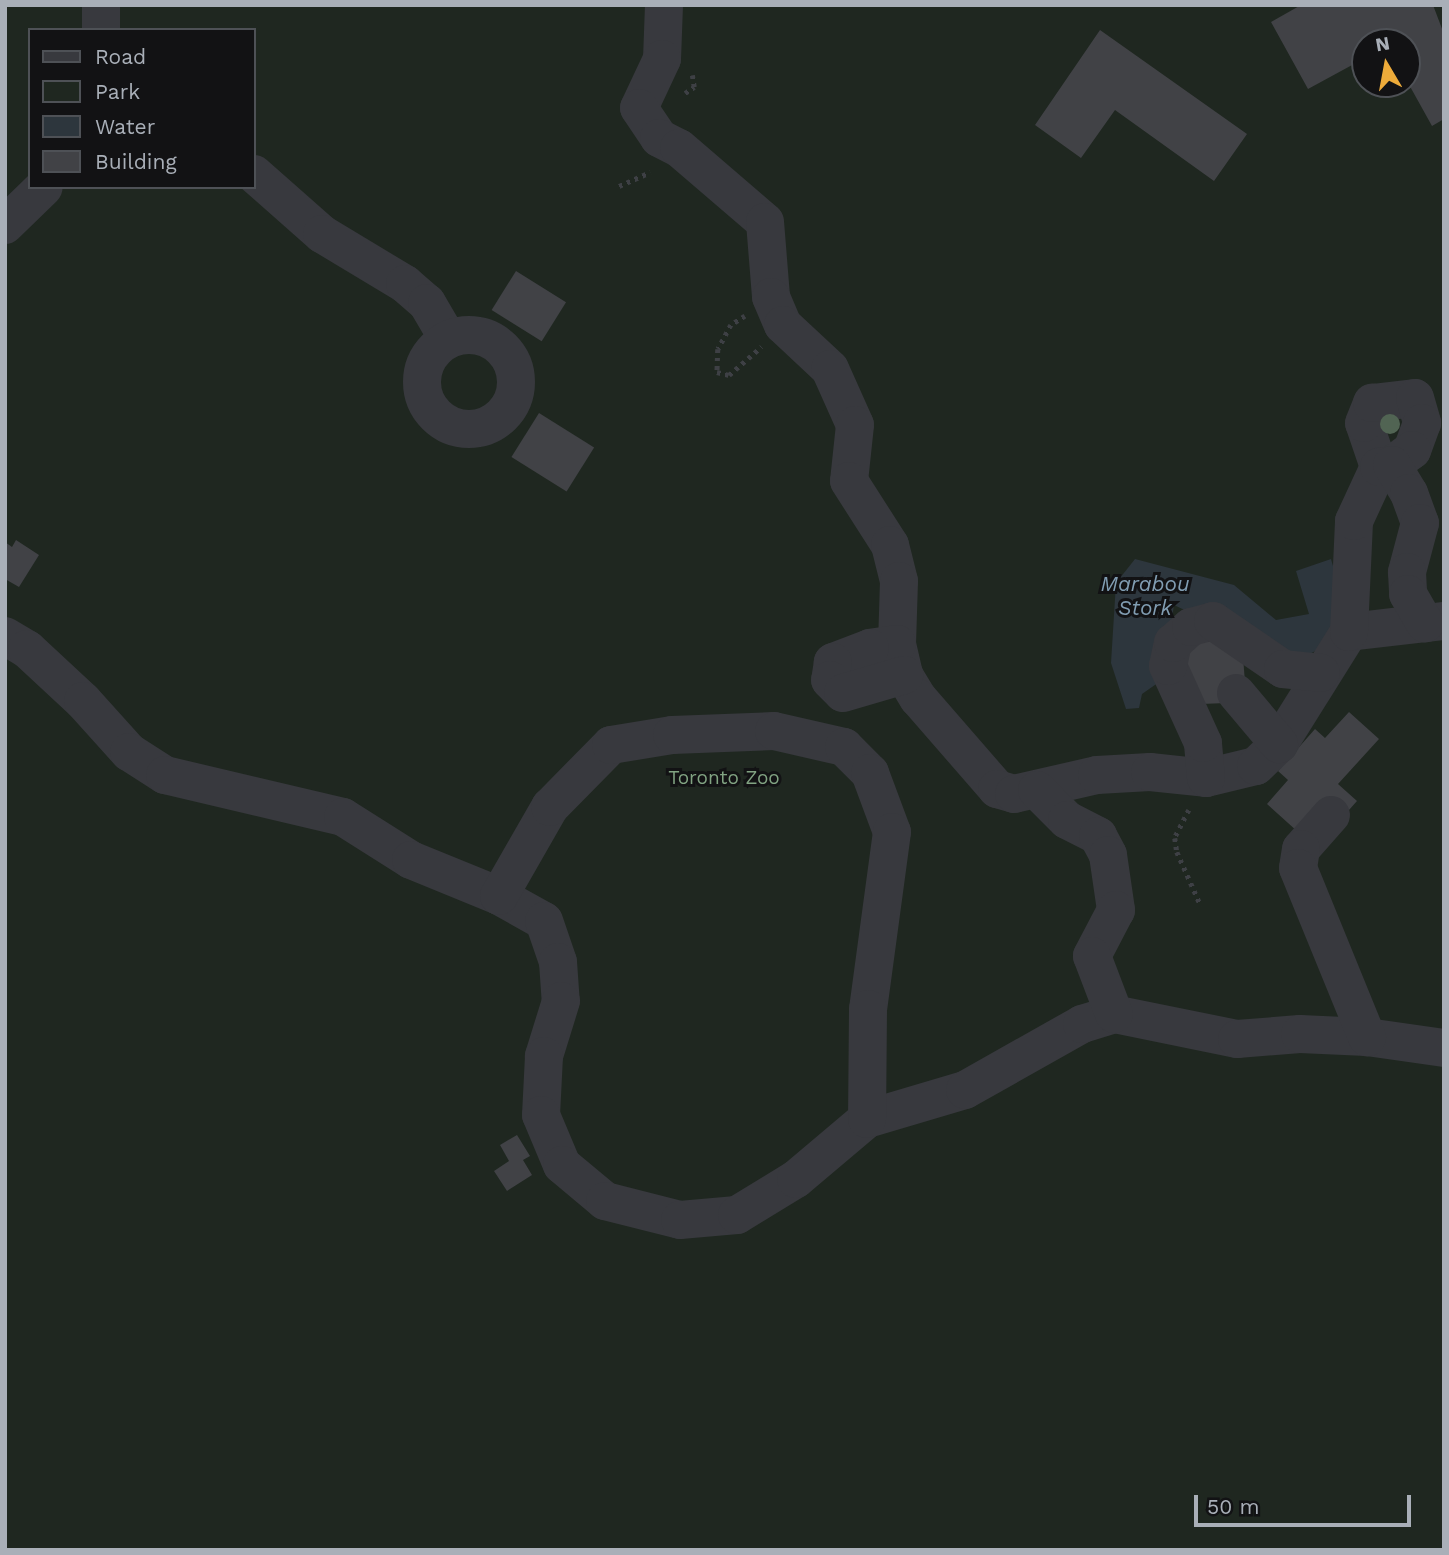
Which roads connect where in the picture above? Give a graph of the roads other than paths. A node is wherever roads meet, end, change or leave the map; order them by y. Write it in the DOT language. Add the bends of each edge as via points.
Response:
graph roads {
  1 [pos="101,5"];
  2 [pos="664,5"];
  3 [pos="101,28"];
  4 [pos="256,176"];
  5 [pos="42,189"];
  6 [pos="5,225"];
  7 [pos="448,340"];
  8 [pos="1434,622"];
  9 [pos="1349,632"];
  10 [pos="5,636"];
  11 [pos="1321,673"];
  12 [pos="1236,693"];
  13 [pos="1279,744"];
  14 [pos="1206,778"];
  15 [pos="1037,790"];
  16 [pos="1331,815"];
  17 [pos="499,896"];
  18 [pos="1114,1014"];
  19 [pos="1367,1037"];
  20 [pos="1444,1048"];
  21 [pos="867,1119"];
  1 -- 3 [label="street"];
  2 -- 15 [label="street" via="662,60 639,108 659,138 679,148 765,222 777,311 830,369 855,425 849,481 890,545 899,582 900,660 918,698 997,789 1014,794"];
  4 -- 7 [label="street" via="322,234 405,284 427,303"];
  5 -- 6 [label="street"];
  8 -- 9 [label="street"];
  8 -- 9 [label="street" via="1408,594 1407,572 1420,523 1409,494 1386,466 1354,521"];
  9 -- 11 [label="street"];
  10 -- 17 [label="street" via="27,649 129,751 165,775 343,817 411,860"];
  11 -- 13 [label="street"];
  11 -- 14 [label="street" via="1283,669 1213,621 1191,627 1173,643 1168,666 1203,743"];
  12 -- 13 [label="street"];
  13 -- 14 [label="street" via="1256,766"];
  14 -- 15 [label="street" via="1150,772 1097,775"];
  15 -- 18 [label="street" via="1067,820 1098,836 1108,855 1116,910 1092,956"];
  16 -- 19 [label="street" via="1301,849 1298,868"];
  17 -- 21 [label="street" via="544,921 558,962 561,1001 544,1056 541,1115 562,1165 605,1202 680,1220 737,1215 796,1179"];
  17 -- 21 [label="street" via="550,807 611,745 672,734 774,731 844,747 870,773 892,832 868,1009"];
  18 -- 19 [label="street" via="1237,1039 1300,1034"];
  18 -- 21 [label="street" via="1082,1024 965,1090"];
  19 -- 20 [label="street"];
}
